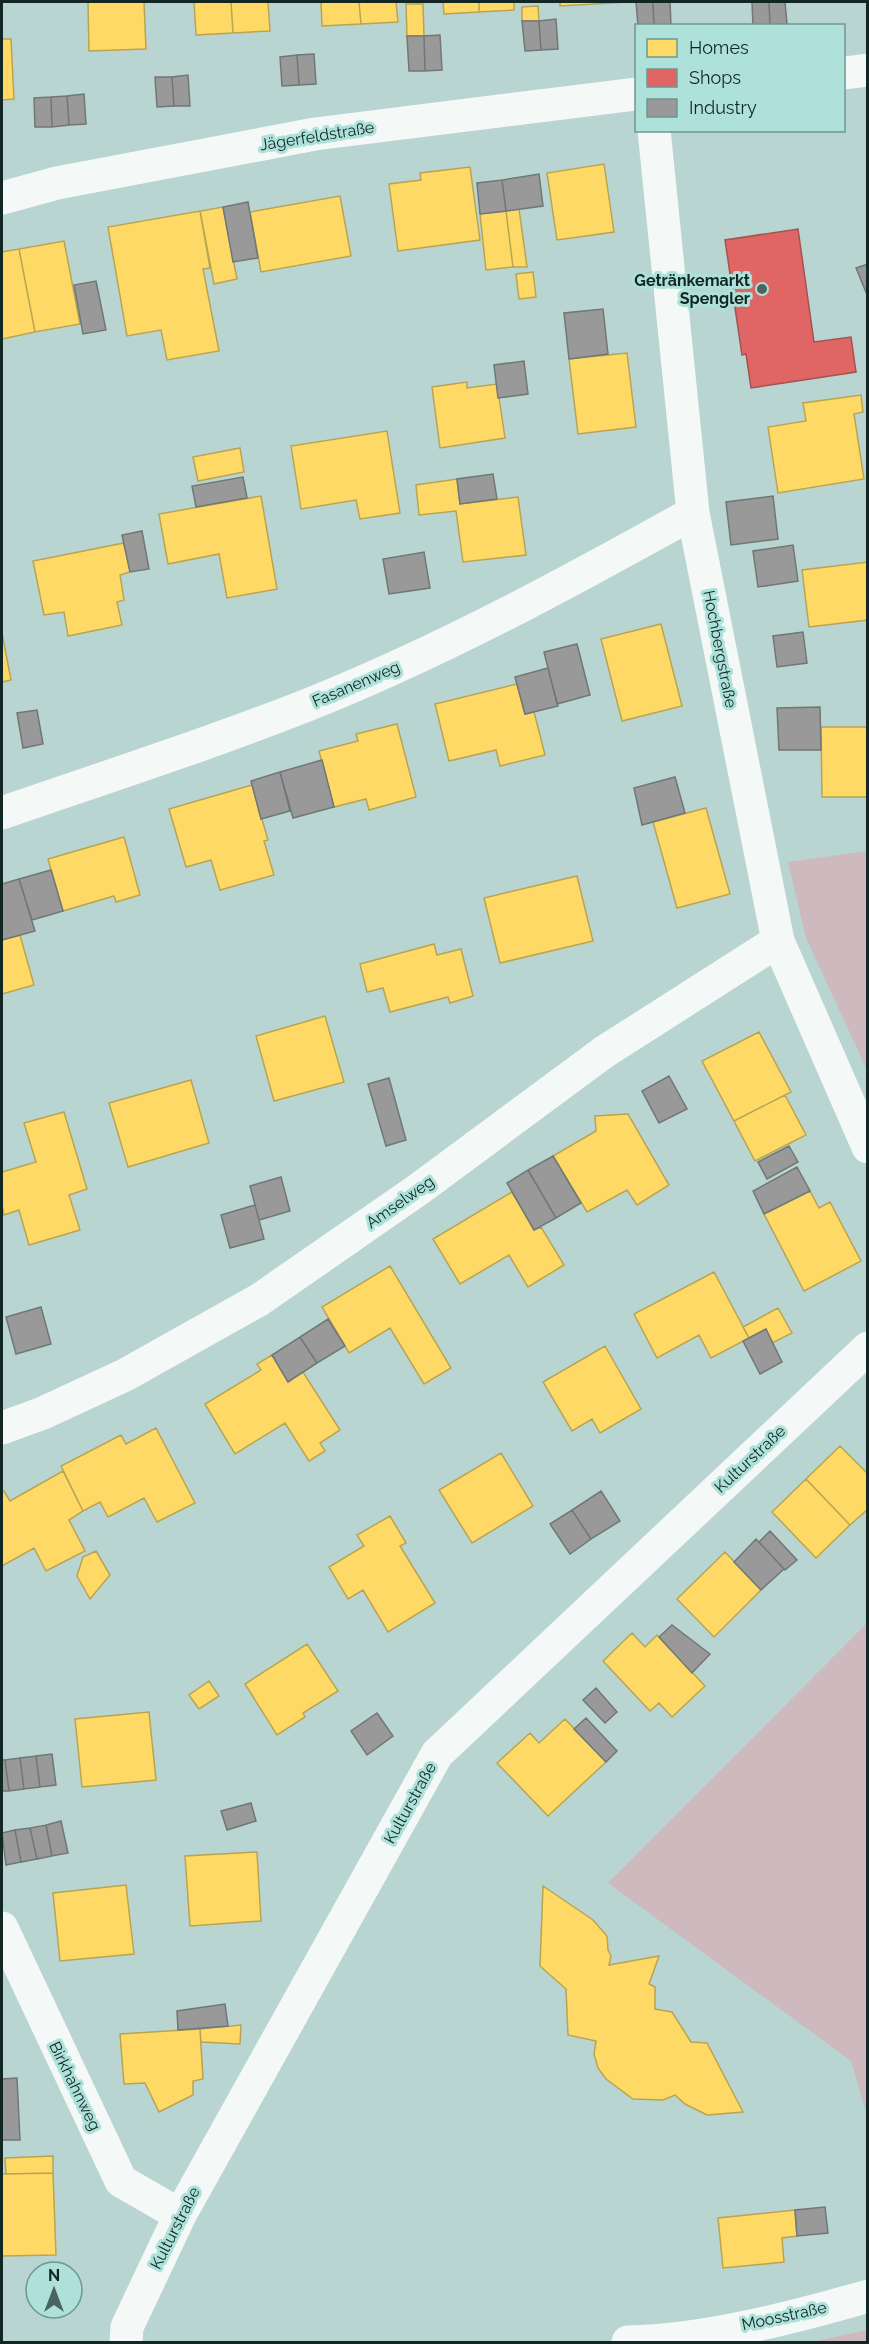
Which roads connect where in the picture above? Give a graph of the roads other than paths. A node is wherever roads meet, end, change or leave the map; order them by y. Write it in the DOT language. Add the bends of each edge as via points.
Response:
graph roads {
  1 [pos="867,70"];
  2 [pos="845,73"];
  3 [pos="635,94"];
  4 [pos="654,132"];
  5 [pos="2,198"];
  6 [pos="693,513"];
  7 [pos="2,813"];
  8 [pos="778,941"];
  9 [pos="867,1147"];
  10 [pos="867,1348"];
  11 [pos="2,1428"];
  12 [pos="2,1929"];
  13 [pos="180,2215"];
  14 [pos="867,2295"];
  15 [pos="126,2343"];
  16 [pos="628,2343"];
  1 -- 2 [label="street"];
  3 -- 5 [label="street, Jägerfeldstraße" via="315,134 57,183"];
  4 -- 6 [label="street, Hochbergstraße"];
  6 -- 7 [label="street, Fasanenweg" via="545,595 422,656 314,702"];
  6 -- 8 [label="street, Hochbergstraße"];
  8 -- 9 [label="street, Hochbergstraße"];
  8 -- 11 [label="street, Amselweg" via="604,1052 419,1189 259,1300 125,1376"];
  10 -- 13 [label="street, Kulturstraße" via="437,1754"];
  12 -- 13 [label="street, Birkhahnweg" via="121,2181"];
  13 -- 15 [label="street, Kulturstraße" via="127,2327"];
  14 -- 16 [label="street, Moosstraße" via="803,2315 656,2342"];
}
